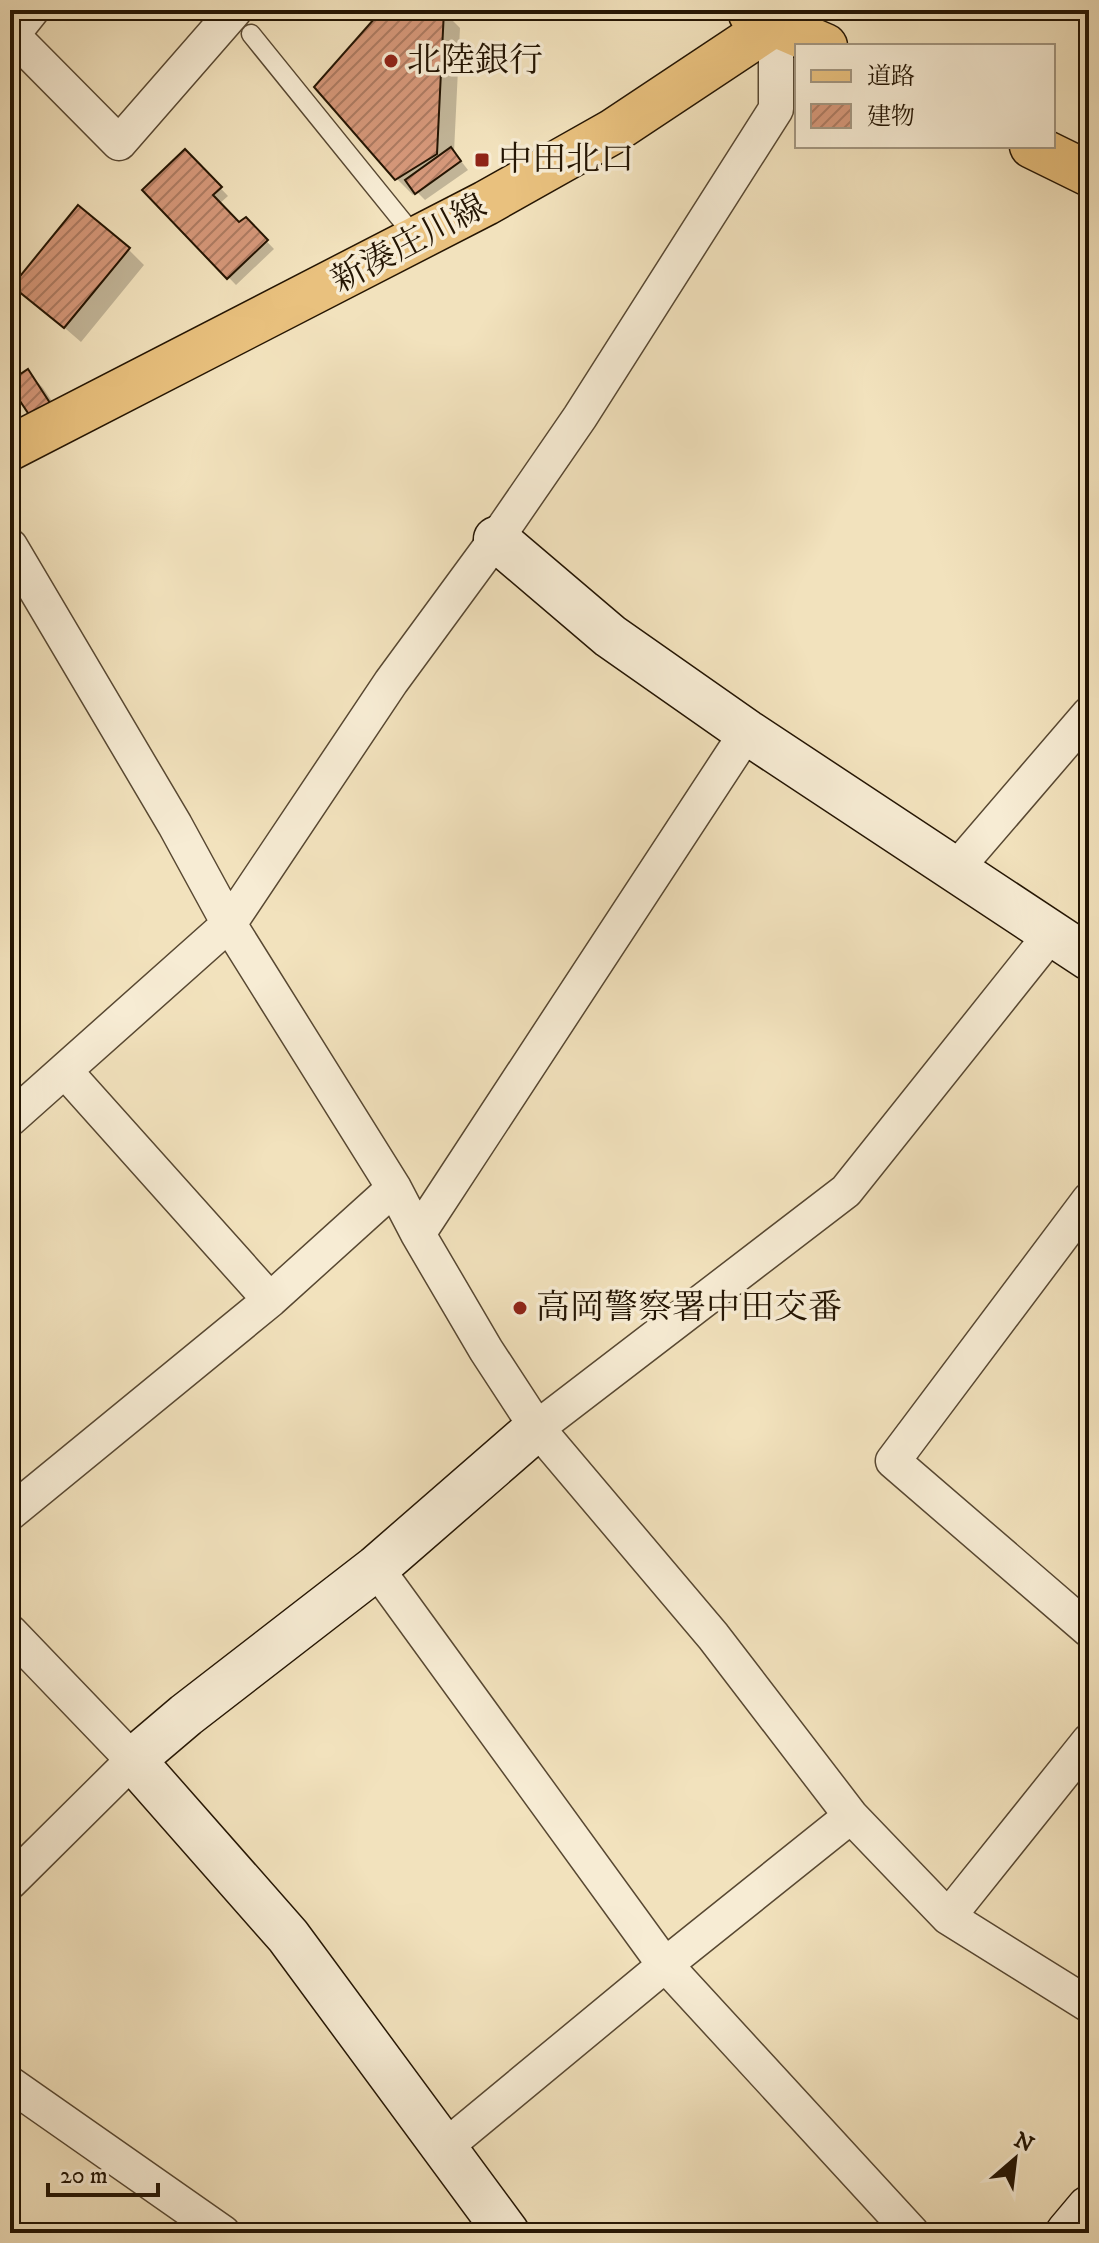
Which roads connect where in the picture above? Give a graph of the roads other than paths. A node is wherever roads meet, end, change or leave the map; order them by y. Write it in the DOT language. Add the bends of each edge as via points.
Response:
graph roads {
  1 [pos="32,10"];
  2 [pos="769,14"];
  3 [pos="243,22"];
  4 [pos="822,44"];
  5 [pos="1036,148"];
  6 [pos="1089,174"];
  7 [pos="417,241"];
  8 [pos="10,448"];
  9 [pos="496,539"];
  10 [pos="10,546"];
  11 [pos="1089,714"];
  12 [pos="747,732"];
  13 [pos="955,870"];
  14 [pos="229,924"];
  15 [pos="1052,933"];
  16 [pos="1089,958"];
  17 [pos="65,1071"];
  18 [pos="11,1117"];
  19 [pos="394,1188"];
  20 [pos="1089,1200"];
  21 [pos="418,1234"];
  22 [pos="270,1300"];
  23 [pos="537,1428"];
  24 [pos="10,1513"];
  25 [pos="376,1568"];
  26 [pos="1089,1630"];
  27 [pos="10,1632"];
  28 [pos="1089,1741"];
  29 [pos="133,1760"];
  30 [pos="851,1816"];
  31 [pos="10,1882"];
  32 [pos="948,1917"];
  33 [pos="665,1965"];
  34 [pos="1089,2005"];
  35 [pos="10,2084"];
  36 [pos="445,2147"];
  37 [pos="1089,2208"];
  38 [pos="223,2233"];
  39 [pos="507,2233"];
  40 [pos="912,2233"];
  41 [pos="1068,2233"];
  1 -- 3 [label="street" via="12,35 119,143"];
  2 -- 4 [label="main road"];
  2 -- 7 [label="main road, 新湊庄川線" via="612,132"];
  2 -- 9 [label="street" via="776,109"];
  3 -- 7 [label="lane"];
  5 -- 6 [label="main road"];
  7 -- 8 [label="main road, 新湊庄川線"];
  9 -- 12 [label="street" via="610,636"];
  9 -- 14 [label="street" via="391,682"];
  10 -- 14 [label="street"];
  11 -- 13 [label="street"];
  12 -- 13 [label="street"];
  12 -- 21 [label="street"];
  13 -- 15 [label="street"];
  14 -- 17 [label="street"];
  14 -- 19 [label="street"];
  15 -- 16 [label="street"];
  15 -- 23 [label="street" via="846,1191"];
  17 -- 18 [label="street"];
  17 -- 22 [label="street"];
  19 -- 21 [label="street"];
  19 -- 22 [label="street"];
  20 -- 26 [label="street" via="893,1461"];
  21 -- 23 [label="street"];
  22 -- 24 [label="street"];
  23 -- 25 [label="street"];
  23 -- 30 [label="street" via="713,1636"];
  25 -- 29 [label="street"];
  25 -- 33 [label="street"];
  27 -- 29 [label="street"];
  28 -- 32 [label="street"];
  29 -- 31 [label="street"];
  29 -- 36 [label="street" via="288,1936"];
  30 -- 32 [label="street"];
  30 -- 33 [label="street"];
  32 -- 34 [label="street"];
  33 -- 36 [label="street"];
  33 -- 40 [label="street"];
  35 -- 38 [label="street"];
  36 -- 39 [label="street"];
  37 -- 41 [label="street"];
}
